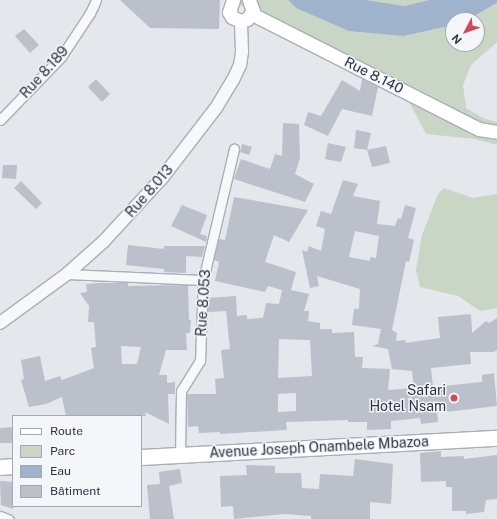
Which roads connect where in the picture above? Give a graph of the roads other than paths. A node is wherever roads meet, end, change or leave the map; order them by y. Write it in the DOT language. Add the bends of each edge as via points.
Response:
graph roads {
  1 [pos="96,0"];
  2 [pos="233,0"];
  3 [pos="249,0"];
  4 [pos="247,17"];
  5 [pos="0,120"];
  6 [pos="497,132"];
  7 [pos="234,149"];
  8 [pos="68,274"];
  9 [pos="203,280"];
  10 [pos="0,323"];
  11 [pos="497,438"];
  12 [pos="180,455"];
  13 [pos="142,457"];
  14 [pos="0,466"];
  15 [pos="12,466"];
  16 [pos="0,516"];
  17 [pos="8,519"];
  1 -- 5 [label="street, Rue 8.189" via="61,57"];
  2 -- 4 [label="main road" via="230,12 232,17"];
  3 -- 4 [label="main road" via="253,5"];
  4 -- 6 [label="main road, Rue 8.140" via="479,129"];
  4 -- 8 [label="street, Rue 8.013" via="240,66 216,108 135,208"];
  7 -- 9 [label="street, Rue 8.053"];
  8 -- 9 [label="street"];
  8 -- 10 [label="street, Rue 8.013"];
  9 -- 12 [label="street, Rue 8.053" via="200,361 181,391"];
  11 -- 12 [label="main road, Avenue Joseph Onambele Mbazoa"];
  12 -- 13 [label="main road, Avenue Joseph Onambele Mbazoa"];
  14 -- 15 [label="main road"];
  16 -- 17 [label="street"];
}
